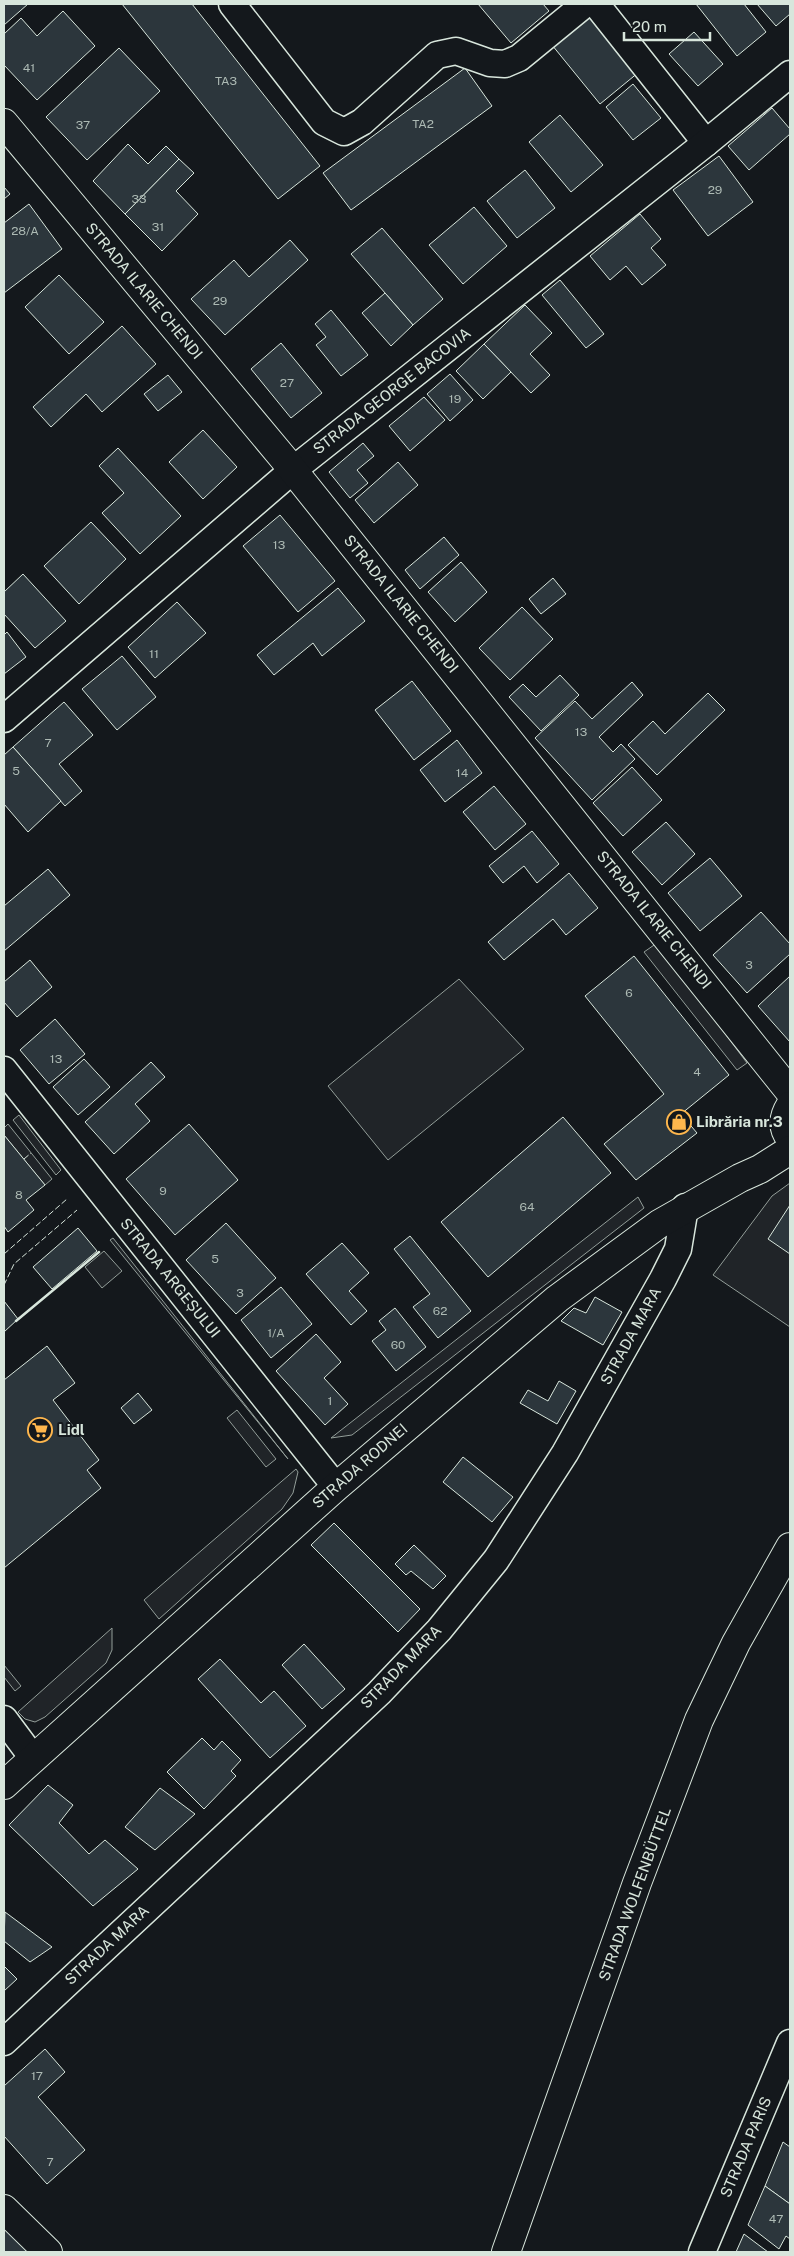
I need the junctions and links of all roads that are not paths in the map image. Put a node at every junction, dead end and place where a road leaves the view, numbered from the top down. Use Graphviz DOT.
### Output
graph roads {
  1 [pos="232,4"];
  2 [pos="585,4"];
  3 [pos="596,4"];
  4 [pos="790,74"];
  5 [pos="4,123"];
  6 [pos="706,144"];
  7 [pos="293,470"];
  8 [pos="4,719"];
  9 [pos="4,1070"];
  10 [pos="790,1092"];
  11 [pos="789,1131"];
  12 [pos="685,1208"];
  13 [pos="336,1487"];
  14 [pos="790,1547"];
  15 [pos="4,1719"];
  16 [pos="33,1758"];
  17 [pos="4,1785"];
  18 [pos="4,2042"];
  19 [pos="790,2042"];
  20 [pos="4,2209"];
  21 [pos="48,2252"];
  22 [pos="506,2252"];
  23 [pos="702,2252"];
  1 -- 2 [label="street"];
  3 -- 6 [label="street"];
  4 -- 6 [label="street, STRADA GEORGE BACOVIA"];
  5 -- 7 [label="main road, STRADA ILARIE CHENDI"];
  6 -- 7 [label="street, STRADA GEORGE BACOVIA"];
  7 -- 8 [label="street, STRADA GEORGE BACOVIA"];
  7 -- 10 [label="main road, STRADA ILARIE CHENDI"];
  9 -- 13 [label="street, STRADA ARGEȘULUI"];
  11 -- 12 [label="main road, STRADA RODNEI"];
  12 -- 13 [label="main road, STRADA RODNEI"];
  12 -- 18 [label="street, STRADA MARA"];
  13 -- 16 [label="main road, STRADA RODNEI"];
  14 -- 22 [label="main road, STRADA WOLFENBÜTTEL"];
  15 -- 16 [label="street"];
  16 -- 17 [label="main road, STRADA RODNEI"];
  19 -- 23 [label="street, STRADA PARIS"];
  20 -- 21 [label="main road"];
}
